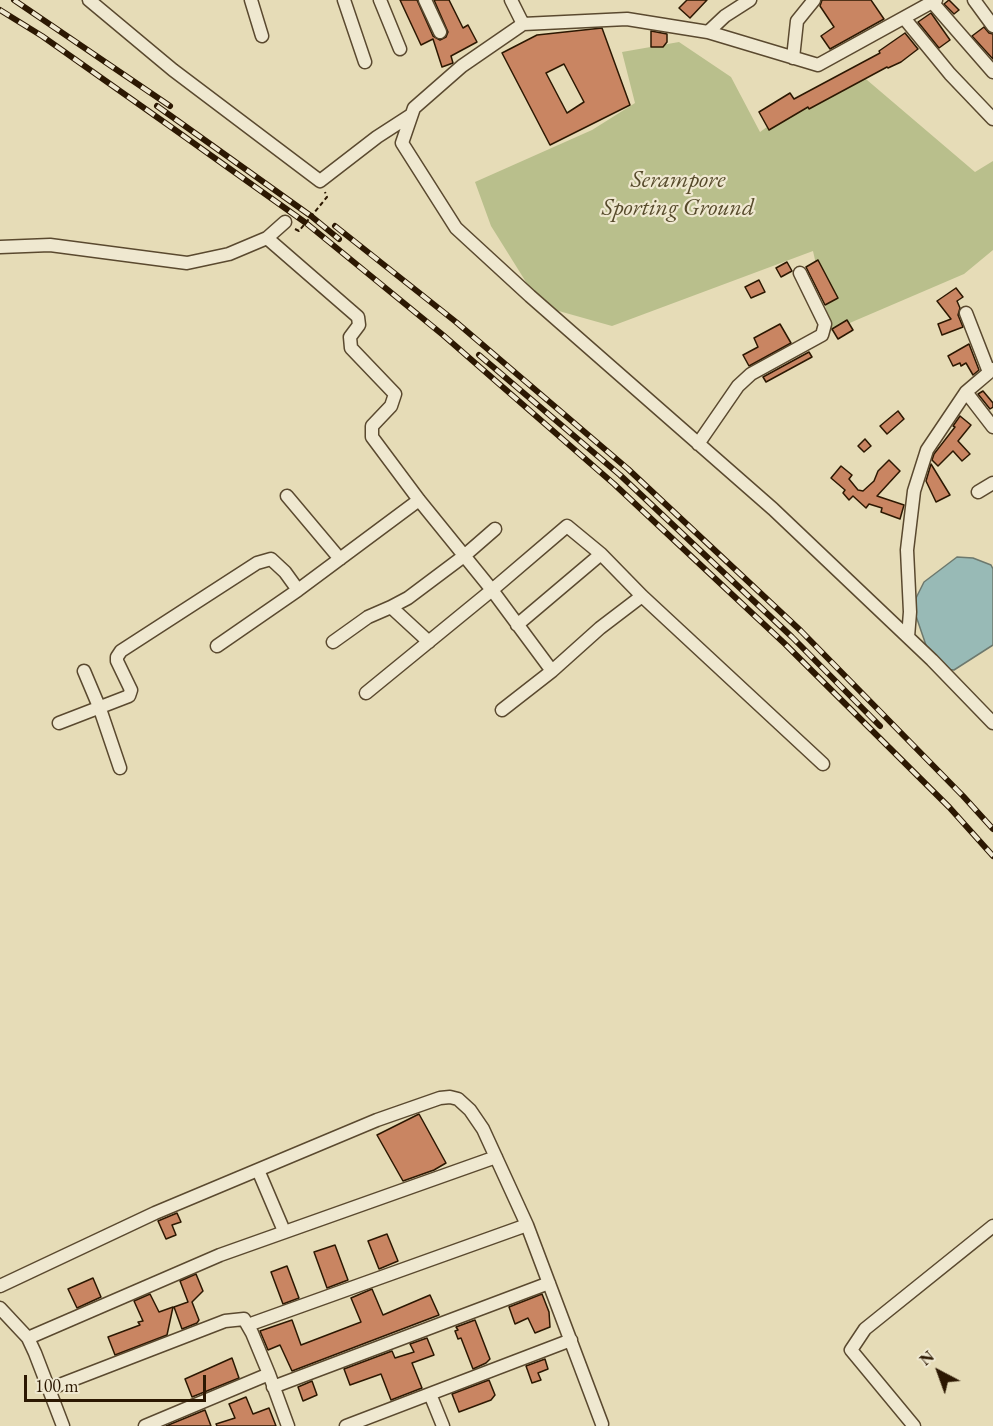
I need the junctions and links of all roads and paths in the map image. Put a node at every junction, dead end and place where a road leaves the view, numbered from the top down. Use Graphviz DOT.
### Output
graph roads {
  1 [pos="90,0"];
  2 [pos="251,0"];
  3 [pos="344,0"];
  4 [pos="380,0"];
  5 [pos="425,0"];
  6 [pos="512,0"];
  7 [pos="750,0"];
  8 [pos="814,0"];
  9 [pos="974,0"];
  10 [pos="930,2"];
  11 [pos="904,18"];
  12 [pos="523,24"];
  13 [pos="993,26"];
  14 [pos="440,32"];
  15 [pos="708,32"];
  16 [pos="262,36"];
  17 [pos="400,49"];
  18 [pos="793,58"];
  19 [pos="365,62"];
  20 [pos="993,72"];
  21 [pos="411,115"];
  22 [pos="993,118"];
  23 [pos="320,181"];
  24 [pos="285,222"];
  25 [pos="267,238"];
  26 [pos="0,248"];
  27 [pos="800,273"];
  28 [pos="966,313"];
  29 [pos="991,371"];
  30 [pos="966,392"];
  31 [pos="993,427"];
  32 [pos="698,444"];
  33 [pos="993,483"];
  34 [pos="978,492"];
  35 [pos="287,496"];
  36 [pos="419,500"];
  37 [pos="495,529"];
  38 [pos="601,554"];
  39 [pos="464,556"];
  40 [pos="340,559"];
  41 [pos="298,590"];
  42 [pos="492,590"];
  43 [pos="642,596"];
  44 [pos="391,607"];
  45 [pos="517,625"];
  46 [pos="908,637"];
  47 [pos="333,642"];
  48 [pos="429,642"];
  49 [pos="216,646"];
  50 [pos="84,671"];
  51 [pos="552,671"];
  52 [pos="366,693"];
  53 [pos="100,709"];
  54 [pos="502,710"];
  55 [pos="59,723"];
  56 [pos="993,723"];
  57 [pos="823,764"];
  58 [pos="120,768"];
  59 [pos="496,1157"];
  60 [pos="258,1170"];
  61 [pos="527,1225"];
  62 [pos="993,1226"];
  63 [pos="284,1231"];
  64 [pos="549,1283"];
  65 [pos="0,1286"];
  66 [pos="0,1308"];
  67 [pos="248,1325"];
  68 [pos="28,1338"];
  69 [pos="571,1340"];
  70 [pos="269,1374"];
  71 [pos="273,1386"];
  72 [pos="49,1389"];
  73 [pos="430,1394"];
  74 [pos="602,1424"];
  75 [pos="63,1426"];
  76 [pos="145,1426"];
  77 [pos="288,1426"];
  78 [pos="346,1426"];
  79 [pos="443,1426"];
  80 [pos="914,1426"];
  1 -- 23 [label="street"];
  2 -- 16 [label="street"];
  3 -- 19 [label="street"];
  4 -- 17 [label="street"];
  5 -- 14 [label="street"];
  6 -- 12 [label="street"];
  7 -- 15 [label="street"];
  8 -- 18 [label="street"];
  9 -- 13 [label="street"];
  10 -- 11 [label="street"];
  10 -- 20 [label="street"];
  11 -- 18 [label="street"];
  11 -- 22 [label="street"];
  12 -- 15 [label="street"];
  12 -- 21 [label="street"];
  15 -- 18 [label="street"];
  21 -- 23 [label="street"];
  21 -- 32 [label="street"];
  23 -- 24 [label="path"];
  24 -- 25 [label="street"];
  25 -- 26 [label="street"];
  25 -- 36 [label="street"];
  27 -- 32 [label="street"];
  28 -- 29 [label="street"];
  29 -- 30 [label="street"];
  30 -- 31 [label="street"];
  30 -- 46 [label="street"];
  32 -- 46 [label="street"];
  33 -- 34 [label="street"];
  35 -- 40 [label="street"];
  36 -- 39 [label="street"];
  36 -- 40 [label="street"];
  37 -- 39 [label="street"];
  38 -- 42 [label="street"];
  38 -- 43 [label="street"];
  38 -- 45 [label="street"];
  39 -- 42 [label="street"];
  39 -- 44 [label="street"];
  40 -- 41 [label="street"];
  41 -- 49 [label="street"];
  41 -- 53 [label="street"];
  42 -- 45 [label="street"];
  42 -- 48 [label="street"];
  43 -- 51 [label="street"];
  43 -- 57 [label="street"];
  44 -- 47 [label="street"];
  44 -- 48 [label="street"];
  45 -- 51 [label="street"];
  46 -- 56 [label="street"];
  48 -- 52 [label="street"];
  50 -- 53 [label="street"];
  51 -- 54 [label="street"];
  53 -- 55 [label="street"];
  53 -- 58 [label="street"];
  59 -- 60 [label="street"];
  59 -- 61 [label="street"];
  59 -- 63 [label="street"];
  60 -- 63 [label="street"];
  60 -- 65 [label="street"];
  61 -- 64 [label="street"];
  61 -- 67 [label="street"];
  62 -- 80 [label="street"];
  63 -- 68 [label="street"];
  64 -- 69 [label="street"];
  64 -- 71 [label="street"];
  66 -- 68 [label="street"];
  67 -- 70 [label="street"];
  67 -- 72 [label="street"];
  68 -- 72 [label="street"];
  69 -- 73 [label="street"];
  69 -- 74 [label="street"];
  70 -- 71 [label="street"];
  70 -- 76 [label="street"];
  71 -- 77 [label="street"];
  72 -- 75 [label="street"];
  73 -- 78 [label="street"];
  73 -- 79 [label="street"];
}
